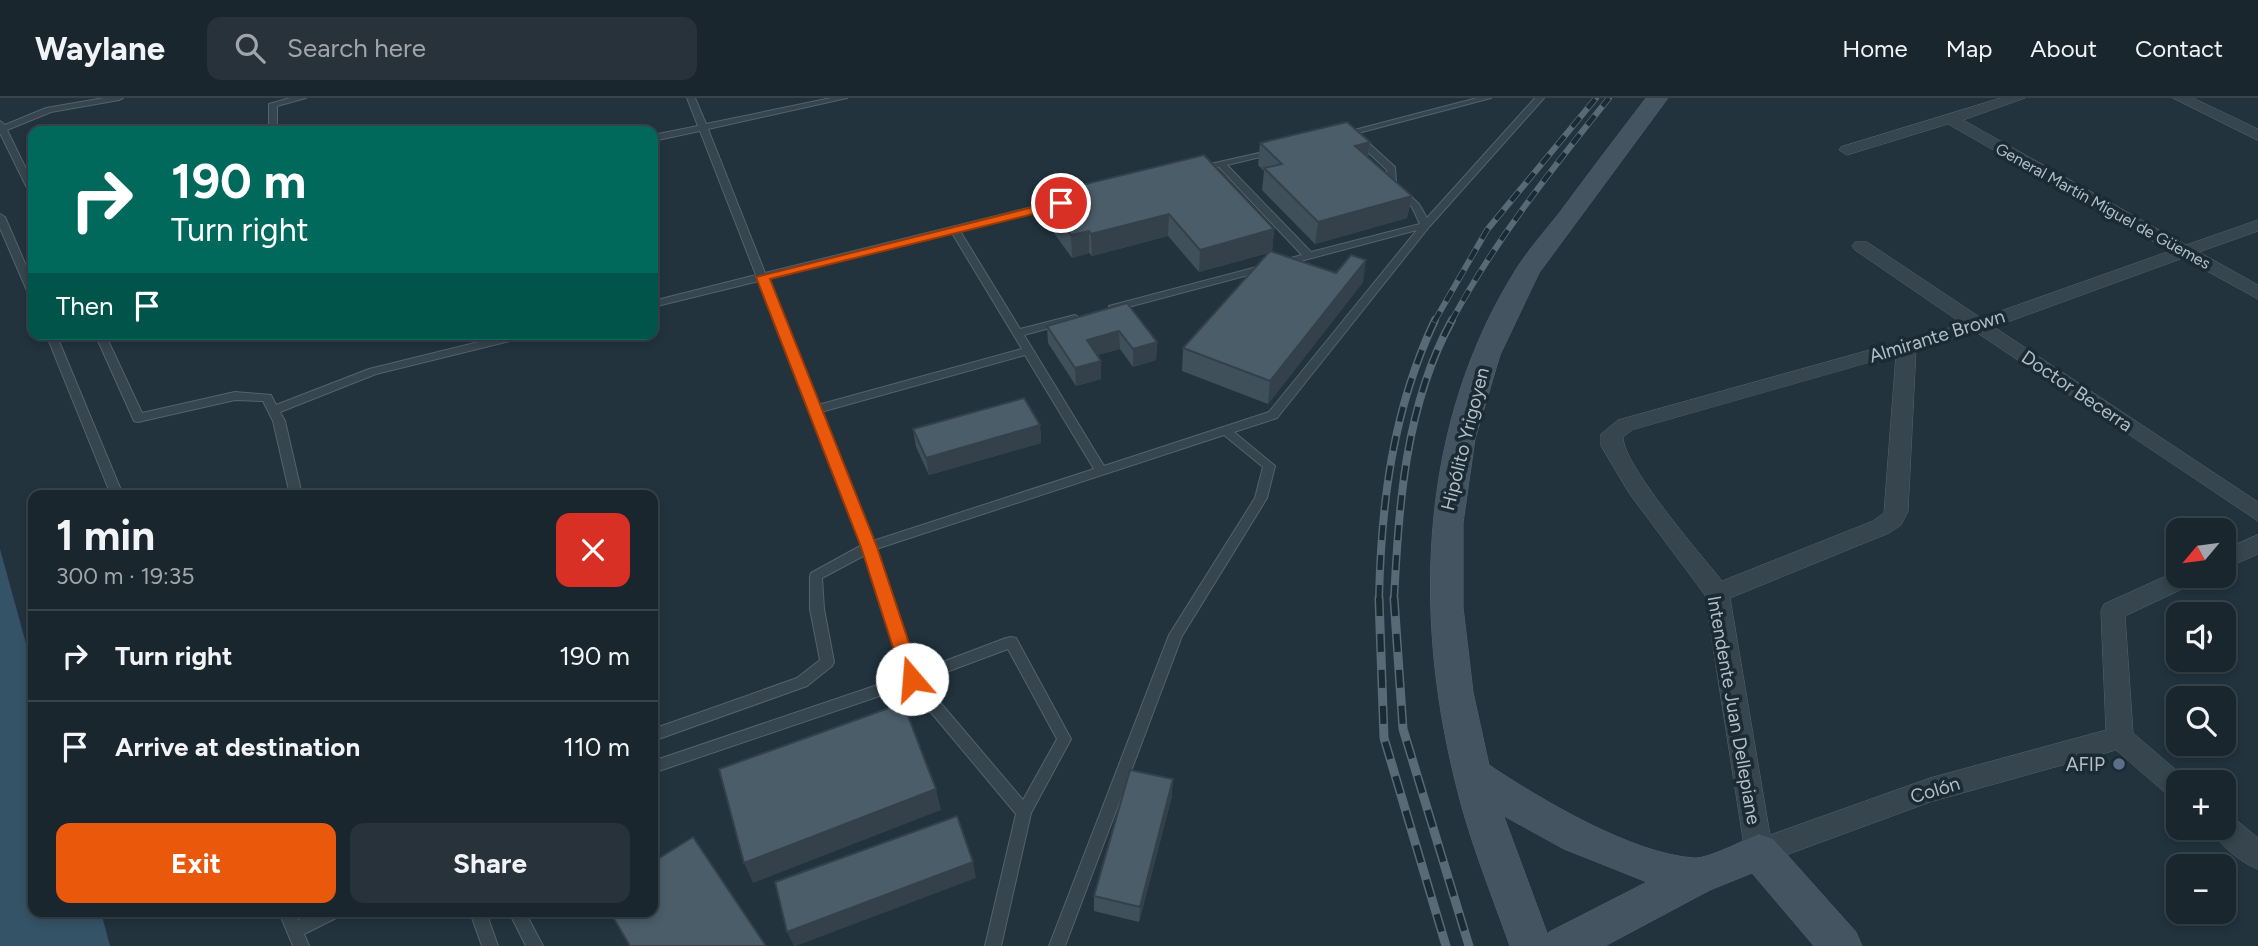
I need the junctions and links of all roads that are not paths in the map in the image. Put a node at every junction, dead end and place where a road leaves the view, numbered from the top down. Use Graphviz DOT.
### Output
graph roads {
  1 [pos="119,98"];
  2 [pos="302,98"];
  3 [pos="691,98"];
  4 [pos="843,98"];
  5 [pos="1440,98"];
  6 [pos="1487,98"];
  7 [pos="1540,98"];
  8 [pos="1657,98"];
  9 [pos="2017,98"];
  10 [pos="2182,98"];
  11 [pos="1451,107"];
  12 [pos="1948,118"];
  13 [pos="1,126"];
  14 [pos="273,126"];
  15 [pos="703,127"];
  16 [pos="1351,132"];
  17 [pos="1338,135"];
  18 [pos="2258,135"];
  19 [pos="658,137"];
  20 [pos="1286,148"];
  21 [pos="1847,150"];
  22 [pos="1221,164"];
  23 [pos="1194,170"];
  24 [pos="28,182"];
  25 [pos="1075,200"];
  26 [pos="0,217"];
  27 [pos="1426,225"];
  28 [pos="2258,225"];
  29 [pos="955,230"];
  30 [pos="1861,246"];
  31 [pos="2183,252"];
  32 [pos="1309,256"];
  33 [pos="763,277"];
  34 [pos="28,281"];
  35 [pos="2258,293"];
  36 [pos="658,303"];
  37 [pos="1097,312"];
  38 [pos="1084,316"];
  39 [pos="1980,325"];
  40 [pos="1018,333"];
  41 [pos="53,340"];
  42 [pos="103,340"];
  43 [pos="501,340"];
  44 [pos="1906,346"];
  45 [pos="1028,351"];
  46 [pos="273,410"];
  47 [pos="815,410"];
  48 [pos="1226,430"];
  49 [pos="1612,434"];
  50 [pos="1101,471"];
  51 [pos="115,490"];
  52 [pos="295,490"];
  53 [pos="2258,513"];
  54 [pos="2258,544"];
  55 [pos="869,547"];
  56 [pos="2236,554"];
  57 [pos="2166,587"];
  58 [pos="1717,593"];
  59 [pos="912,679"];
  60 [pos="658,733"];
  61 [pos="2120,738"];
  62 [pos="658,765"];
  63 [pos="1471,773"];
  64 [pos="2166,777"];
  65 [pos="1024,812"];
  66 [pos="2236,837"];
  67 [pos="1759,852"];
  68 [pos="2258,856"];
  69 [pos="1696,877"];
  70 [pos="289,917"];
  71 [pos="322,917"];
  72 [pos="480,917"];
  73 [pos="520,917"];
  74 [pos="295,930"];
  75 [pos="301,946"];
  76 [pos="490,946"];
  77 [pos="535,946"];
  78 [pos="993,946"];
  79 [pos="1057,946"];
  80 [pos="1531,946"];
  81 [pos="1564,946"];
  82 [pos="1840,946"];
  1 -- 13 [label="lane"];
  2 -- 14 [label="lane"];
  3 -- 15 [label="lane"];
  4 -- 15 [label="lane"];
  5 -- 11 [label="lane"];
  6 -- 11 [label="lane"];
  7 -- 27 [label="lane"];
  8 -- 63 [label="street, Hipólito Yrigoyen"];
  9 -- 12 [label="street"];
  10 -- 18 [label="street"];
  11 -- 16 [label="lane"];
  12 -- 21 [label="street"];
  12 -- 31 [label="street, General Martín Miguel de Güemes"];
  13 -- 24 [label="lane"];
  15 -- 19 [label="lane"];
  15 -- 33 [label="lane"];
  16 -- 17 [label="lane"];
  16 -- 27 [label="lane"];
  20 -- 22 [label="lane"];
  22 -- 23 [label="lane"];
  22 -- 32 [label="lane"];
  25 -- 29 [label="lane"];
  26 -- 34 [label="lane"];
  27 -- 32 [label="lane"];
  27 -- 48 [label="lane"];
  28 -- 31 [label="street, Almirante Brown"];
  29 -- 33 [label="lane"];
  29 -- 40 [label="lane"];
  30 -- 39 [label="street, Doctor Becerra"];
  31 -- 35 [label="street, General Martín Miguel de Güemes"];
  31 -- 39 [label="street, Almirante Brown"];
  32 -- 37 [label="lane"];
  33 -- 36 [label="lane"];
  33 -- 47 [label="lane"];
  38 -- 40 [label="lane"];
  39 -- 44 [label="street, Almirante Brown"];
  39 -- 53 [label="street, Doctor Becerra"];
  40 -- 45 [label="lane"];
  41 -- 51 [label="lane"];
  42 -- 46 [label="lane"];
  43 -- 46 [label="lane"];
  44 -- 49 [label="street, Almirante Brown"];
  44 -- 58 [label="street"];
  45 -- 47 [label="lane"];
  45 -- 50 [label="lane"];
  46 -- 52 [label="lane"];
  47 -- 55 [label="lane"];
  48 -- 50 [label="lane"];
  48 -- 79 [label="lane"];
  49 -- 58 [label="street, Intendente Juan Dellepiane"];
  50 -- 55 [label="lane"];
  54 -- 56 [label="street"];
  55 -- 59 [label="lane"];
  55 -- 60 [label="lane"];
  57 -- 61 [label="street"];
  58 -- 67 [label="street, Intendente Juan Dellepiane"];
  59 -- 62 [label="lane"];
  59 -- 65 [label="lane"];
  59 -- 65 [label="lane"];
  61 -- 64 [label="street"];
  61 -- 67 [label="street, Colón"];
  63 -- 69 [label="street"];
  63 -- 80 [label="street, Hipólito Yrigoyen"];
  65 -- 78 [label="lane"];
  66 -- 68 [label="street"];
  67 -- 69 [label="street, Colón"];
  67 -- 82 [label="street, Intendente Juan Dellepiane"];
  69 -- 81 [label="street, Colón"];
  70 -- 74 [label="lane"];
  71 -- 74 [label="lane"];
  72 -- 76 [label="lane"];
  73 -- 77 [label="lane"];
  74 -- 75 [label="lane"];
}
